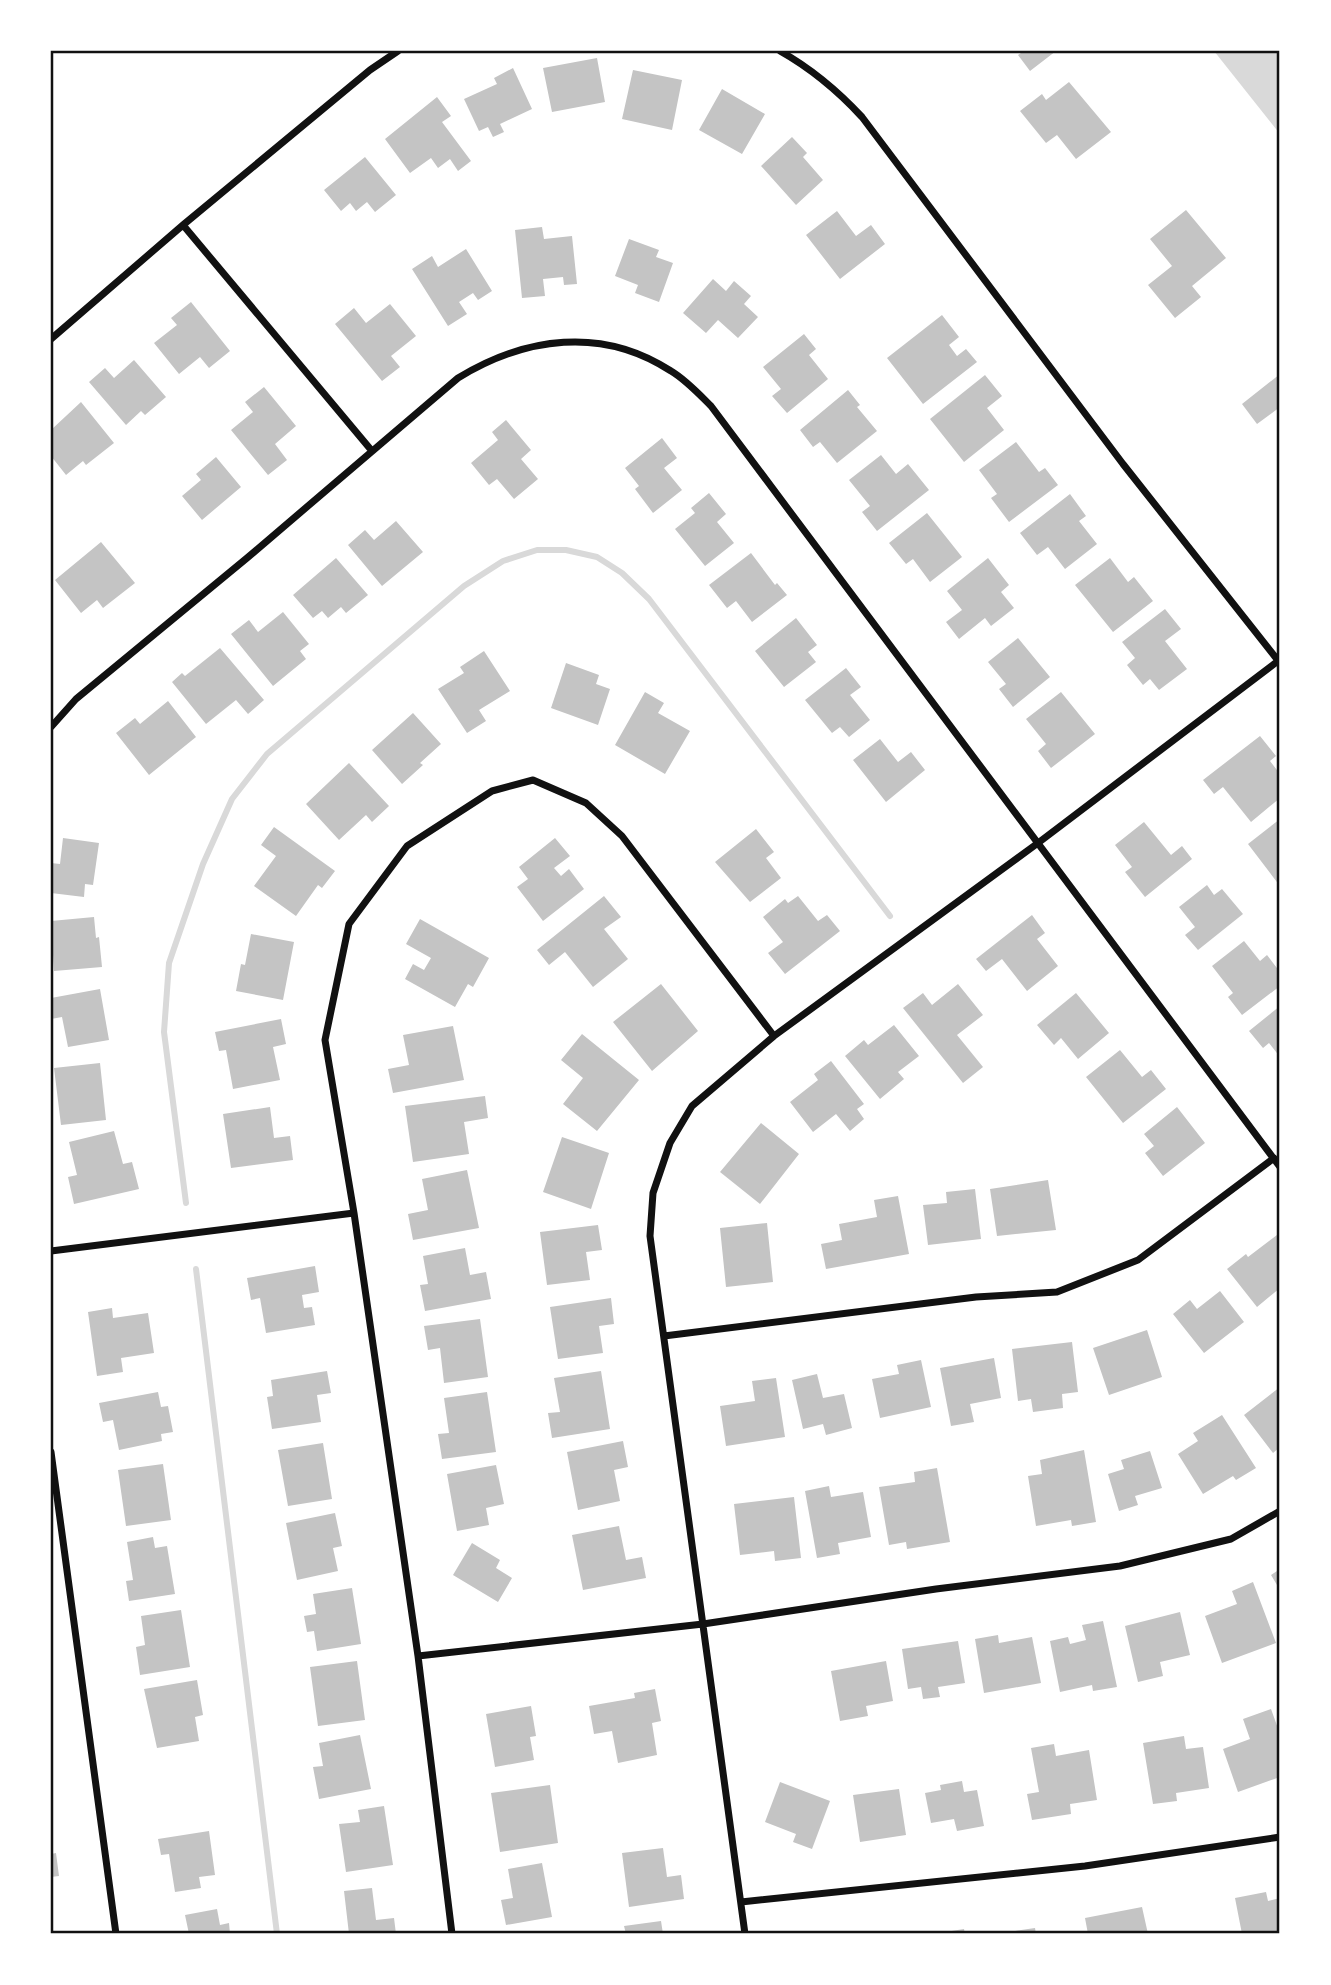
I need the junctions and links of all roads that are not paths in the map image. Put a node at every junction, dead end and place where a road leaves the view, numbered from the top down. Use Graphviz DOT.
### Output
graph roads {
  1 [pos="398,51"];
  2 [pos="780,51"];
  3 [pos="183,225"];
  4 [pos="51,339"];
  5 [pos="372,451"];
  6 [pos="1279,662"];
  7 [pos="51,727"];
  8 [pos="1038,843"];
  9 [pos="774,1037"];
  10 [pos="1274,1158"];
  11 [pos="1280,1167"];
  12 [pos="354,1213"];
  13 [pos="51,1251"];
  14 [pos="664,1336"];
  15 [pos="51,1452"];
  16 [pos="1280,1511"];
  17 [pos="703,1623"];
  18 [pos="418,1656"];
  19 [pos="1280,1837"];
  20 [pos="741,1902"];
  21 [pos="116,1934"];
  22 [pos="452,1934"];
  23 [pos="744,1934"];
  1 -- 3 [label="street"];
  2 -- 6 [label="street"];
  3 -- 4 [label="street"];
  3 -- 5 [label="street"];
  5 -- 7 [label="street"];
  5 -- 8 [label="street"];
  6 -- 8 [label="street"];
  8 -- 9 [label="street"];
  8 -- 10 [label="street"];
  9 -- 12 [label="street"];
  9 -- 14 [label="street"];
  10 -- 11 [label="street"];
  10 -- 14 [label="street"];
  12 -- 13 [label="street"];
  12 -- 18 [label="street"];
  14 -- 17 [label="street"];
  15 -- 21 [label="street"];
  16 -- 17 [label="street"];
  17 -- 18 [label="street"];
  17 -- 20 [label="street"];
  18 -- 22 [label="street"];
  19 -- 20 [label="street"];
  20 -- 23 [label="street"];
}
